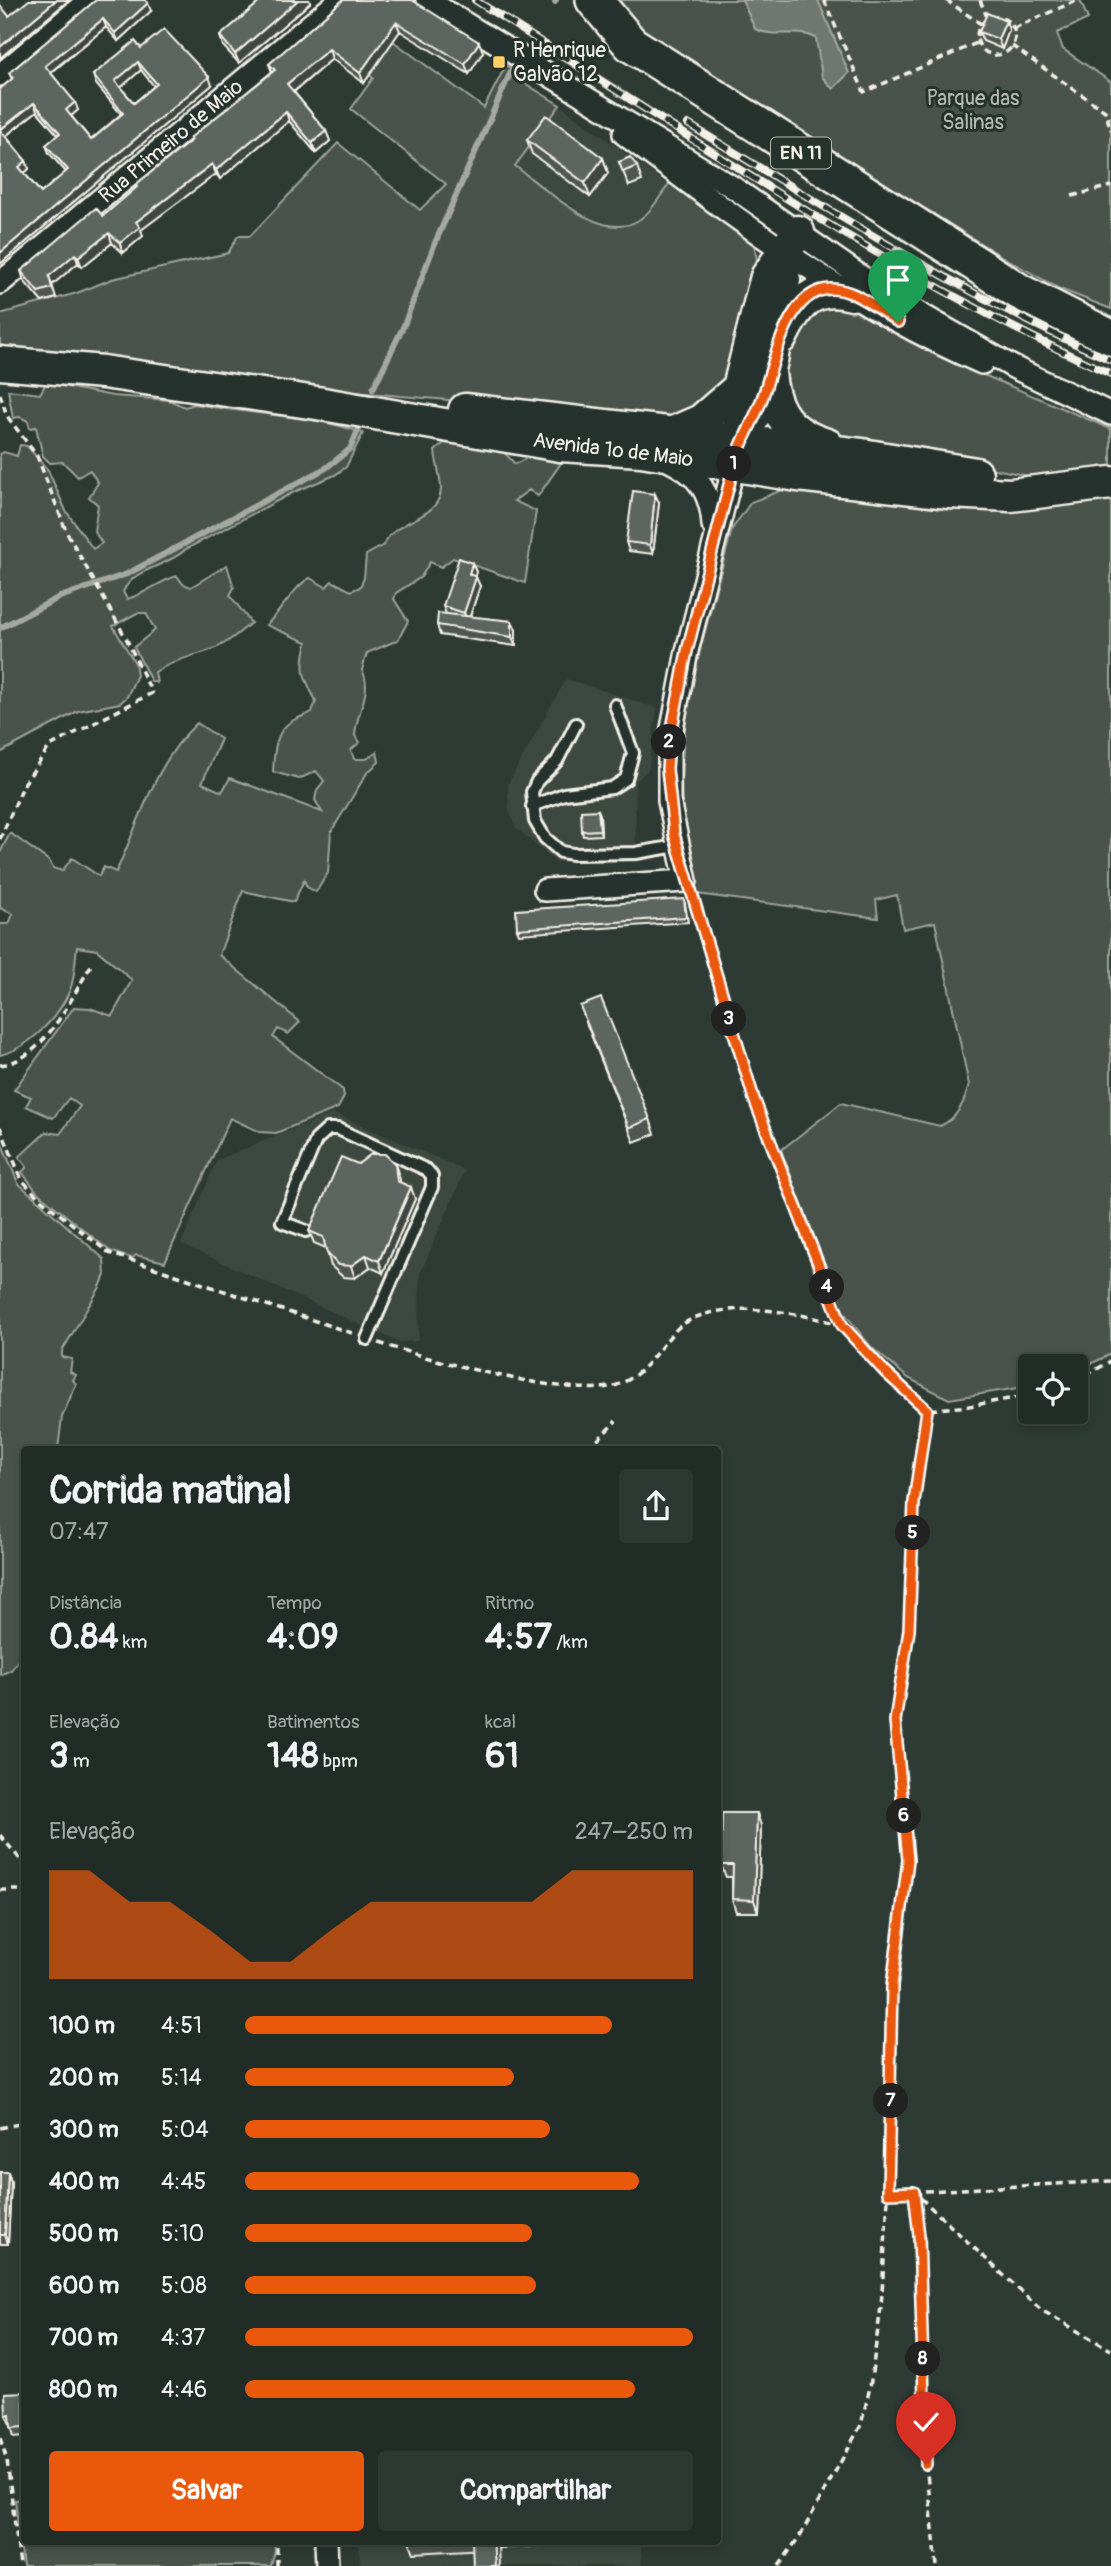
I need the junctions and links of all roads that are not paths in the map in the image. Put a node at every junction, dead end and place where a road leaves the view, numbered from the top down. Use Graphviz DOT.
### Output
graph roads {
  1 [pos="89,0"];
  2 [pos="340,0"];
  3 [pos="427,0"];
  4 [pos="594,0"];
  5 [pos="0,75"];
  6 [pos="792,242"];
  7 [pos="0,283"];
  8 [pos="1020,292"];
  9 [pos="852,294"];
  10 [pos="1111,317"];
  11 [pos="1111,338"];
  12 [pos="772,361"];
  13 [pos="0,363"];
  14 [pos="739,388"];
  15 [pos="317,402"];
  16 [pos="1103,410"];
  17 [pos="671,434"];
  18 [pos="641,450"];
  19 [pos="737,454"];
  20 [pos="862,455"];
  21 [pos="1111,483"];
  22 [pos="1077,489"];
  23 [pos="714,537"];
  24 [pos="615,705"];
  25 [pos="576,724"];
  26 [pos="532,806"];
  27 [pos="677,846"];
  28 [pos="545,890"];
  29 [pos="306,1231"];
  30 [pos="367,1339"];
  31 [pos="326,2545"];
  32 [pos="327,2566"];
  1 -- 5 [label="street"];
  2 -- 7 [label="street, Rua Primeiro de Maio"];
  3 -- 6 [label="street"];
  4 -- 8 [label="main road, EN 11"];
  6 -- 9 [label="street"];
  6 -- 12 [label="main road"];
  6 -- 14 [label="main road"];
  6 -- 16 [label="street"];
  8 -- 10 [label="main road, EN 11"];
  8 -- 11 [label="main road, EN 11"];
  9 -- 12 [label="main road"];
  9 -- 16 [label="street"];
  12 -- 19 [label="main road"];
  12 -- 20 [label="main road"];
  13 -- 15 [label="main road, Avenida 1º de Maio"];
  14 -- 17 [label="main road"];
  14 -- 19 [label="main road"];
  15 -- 17 [label="main road, Avenida 1º de Maio"];
  15 -- 18 [label="main road, Avenida 1º de Maio"];
  17 -- 19 [label="main road, Avenida 1º de Maio"];
  18 -- 19 [label="main road, Avenida 1º de Maio"];
  18 -- 23 [label="street"];
  19 -- 20 [label="main road, Avenida 1º de Maio"];
  19 -- 22 [label="main road, Avenida 1º de Maio"];
  19 -- 23 [label="street"];
  20 -- 22 [label="main road, Avenida 1º de Maio"];
  21 -- 22 [label="main road, Avenida 1º de Maio"];
  23 -- 27 [label="street"];
  24 -- 26 [label="lane"];
  25 -- 26 [label="lane"];
  26 -- 27 [label="lane"];
  27 -- 28 [label="street"];
  29 -- 30 [label="lane"];
  31 -- 32 [label="street"];
}
